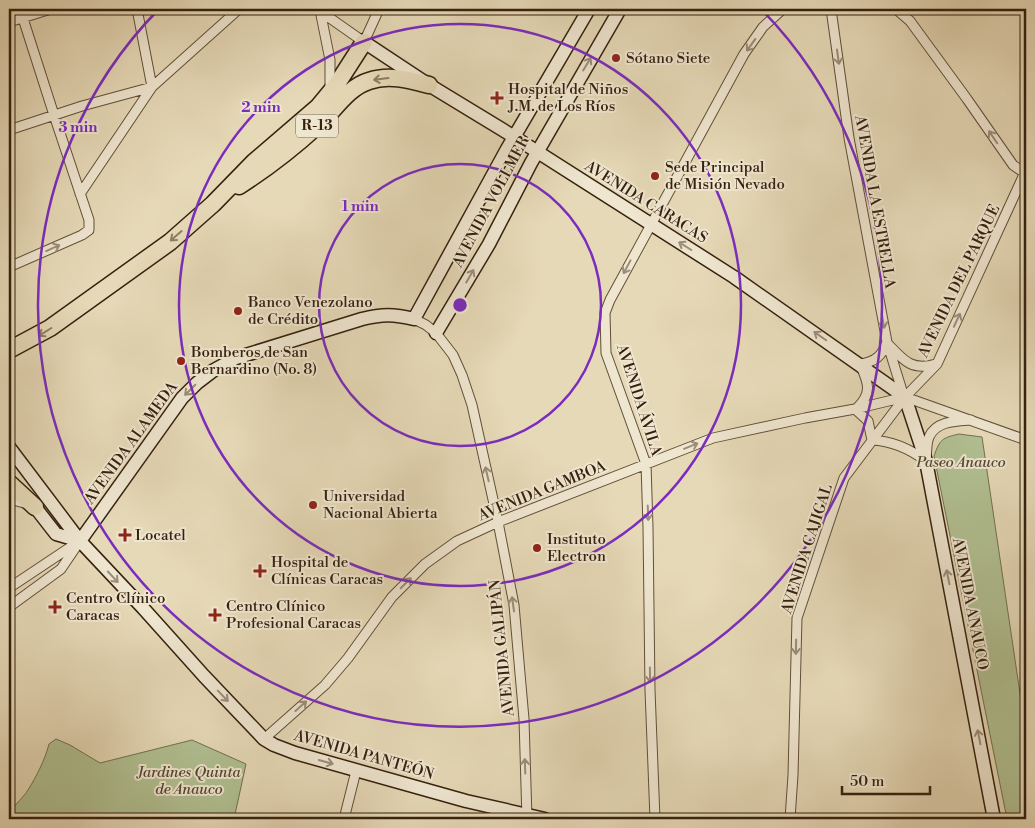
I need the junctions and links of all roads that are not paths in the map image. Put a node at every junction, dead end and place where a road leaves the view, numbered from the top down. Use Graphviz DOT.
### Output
graph roads {
  1 [pos="51,9"];
  2 [pos="137,9"];
  3 [pos="239,9"];
  4 [pos="348,9"];
  5 [pos="379,9"];
  6 [pos="589,9"];
  7 [pos="620,9"];
  8 [pos="783,9"];
  9 [pos="831,9"];
  10 [pos="896,9"];
  11 [pos="318,10"];
  12 [pos="22,13"];
  13 [pos="9,22"];
  14 [pos="364,42"];
  15 [pos="429,85"];
  16 [pos="152,87"];
  17 [pos="330,93"];
  18 [pos="54,116"];
  19 [pos="9,130"];
  20 [pos="514,137"];
  21 [pos="537,152"];
  22 [pos="1026,173"];
  23 [pos="80,194"];
  24 [pos="213,204"];
  25 [pos="651,224"];
  26 [pos="9,267"];
  27 [pos="414,319"];
  28 [pos="436,333"];
  29 [pos="886,342"];
  30 [pos="9,350"];
  31 [pos="860,364"];
  32 [pos="937,364"];
  33 [pos="904,397"];
  34 [pos="855,409"];
  35 [pos="971,420"];
  36 [pos="872,440"];
  37 [pos="1026,440"];
  38 [pos="9,447"];
  39 [pos="926,461"];
  40 [pos="646,464"];
  41 [pos="9,476"];
  42 [pos="9,483"];
  43 [pos="9,499"];
  44 [pos="35,507"];
  45 [pos="498,522"];
  46 [pos="80,541"];
  47 [pos="9,588"];
  48 [pos="9,607"];
  49 [pos="264,739"];
  50 [pos="356,771"];
  51 [pos="527,817"];
  52 [pos="344,819"];
  53 [pos="545,819"];
  54 [pos="655,819"];
  55 [pos="790,819"];
  56 [pos="994,819"];
  1 -- 12 [label="street"];
  2 -- 16 [label="street"];
  3 -- 16 [label="street"];
  4 -- 11 [label="street"];
  5 -- 14 [label="street"];
  6 -- 20 [label="main road, AVENIDA VOLLMER"];
  21 -- 7 [label="main road, AVENIDA VOLLMER, one-way"];
  8 -- 25 [label="street, AVENIDA ÁVILA, one-way"];
  9 -- 29 [label="street, AVENIDA LA ESTRELLA, one-way"];
  22 -- 10 [label="street, one-way"];
  11 -- 14 [label="street"];
  11 -- 17 [label="street"];
  12 -- 13 [label="street"];
  12 -- 18 [label="street"];
  14 -- 15 [label="main road, AVENIDA CARACAS / R-13"];
  14 -- 17 [label="highway, R-13"];
  15 -- 20 [label="main road, AVENIDA CARACAS / R-13"];
  15 -- 24 [label="highway, R-13, one-way"];
  16 -- 18 [label="street"];
  16 -- 23 [label="street"];
  17 -- 24 [label="highway, R-13"];
  18 -- 19 [label="street"];
  18 -- 23 [label="street"];
  20 -- 21 [label="main road, AVENIDA CARACAS / R-13"];
  20 -- 27 [label="main road, AVENIDA VOLLMER"];
  21 -- 25 [label="main road, AVENIDA CARACAS / R-13"];
  28 -- 21 [label="main road, AVENIDA VOLLMER, one-way"];
  32 -- 22 [label="street, AVENIDA DEL PARQUE, one-way"];
  26 -- 23 [label="street, one-way"];
  24 -- 30 [label="highway, R-13, one-way"];
  31 -- 25 [label="main road, AVENIDA CARACAS / R-13, one-way"];
  25 -- 40 [label="street, AVENIDA ÁVILA, one-way"];
  27 -- 28 [label="street, AVENIDA GALIPÁN"];
  27 -- 46 [label="main road, AVENIDA ALAMEDA, one-way"];
  45 -- 28 [label="street, AVENIDA GALIPÁN, one-way"];
  29 -- 31 [label="street"];
  29 -- 32 [label="street"];
  29 -- 33 [label="street, AVENIDA LA ESTRELLA"];
  31 -- 33 [label="main road, AVENIDA CARACAS / R-13"];
  31 -- 34 [label="street"];
  32 -- 33 [label="street, AVENIDA DEL PARQUE"];
  33 -- 34 [label="street, AVENIDA GAMBOA"];
  33 -- 35 [label="street"];
  33 -- 36 [label="street, AVENIDA CAJIGAL"];
  33 -- 39 [label="main road, AVENIDA ANAUCO"];
  34 -- 36 [label="street"];
  40 -- 34 [label="street, AVENIDA GAMBOA, one-way"];
  35 -- 37 [label="street"];
  35 -- 39 [label="street"];
  36 -- 39 [label="street"];
  36 -- 55 [label="street, AVENIDA CAJIGAL, one-way"];
  38 -- 46 [label="main road, AVENIDA PANTEÓN"];
  56 -- 39 [label="main road, AVENIDA ANAUCO, one-way"];
  40 -- 45 [label="street, AVENIDA GAMBOA"];
  40 -- 54 [label="street, AVENIDA ÁVILA, one-way"];
  41 -- 44 [label="street"];
  42 -- 44 [label="highway"];
  43 -- 44 [label="street"];
  44 -- 46 [label="main road"];
  49 -- 45 [label="street, AVENIDA GAMBOA, one-way"];
  51 -- 45 [label="street, AVENIDA GALIPÁN, one-way"];
  46 -- 47 [label="street"];
  46 -- 48 [label="street"];
  46 -- 49 [label="main road, AVENIDA PANTEÓN, one-way"];
  49 -- 50 [label="main road, AVENIDA PANTEÓN, one-way"];
  50 -- 51 [label="main road, AVENIDA PANTEÓN"];
  50 -- 52 [label="street"];
  51 -- 53 [label="main road, AVENIDA PANTEÓN"];
}
